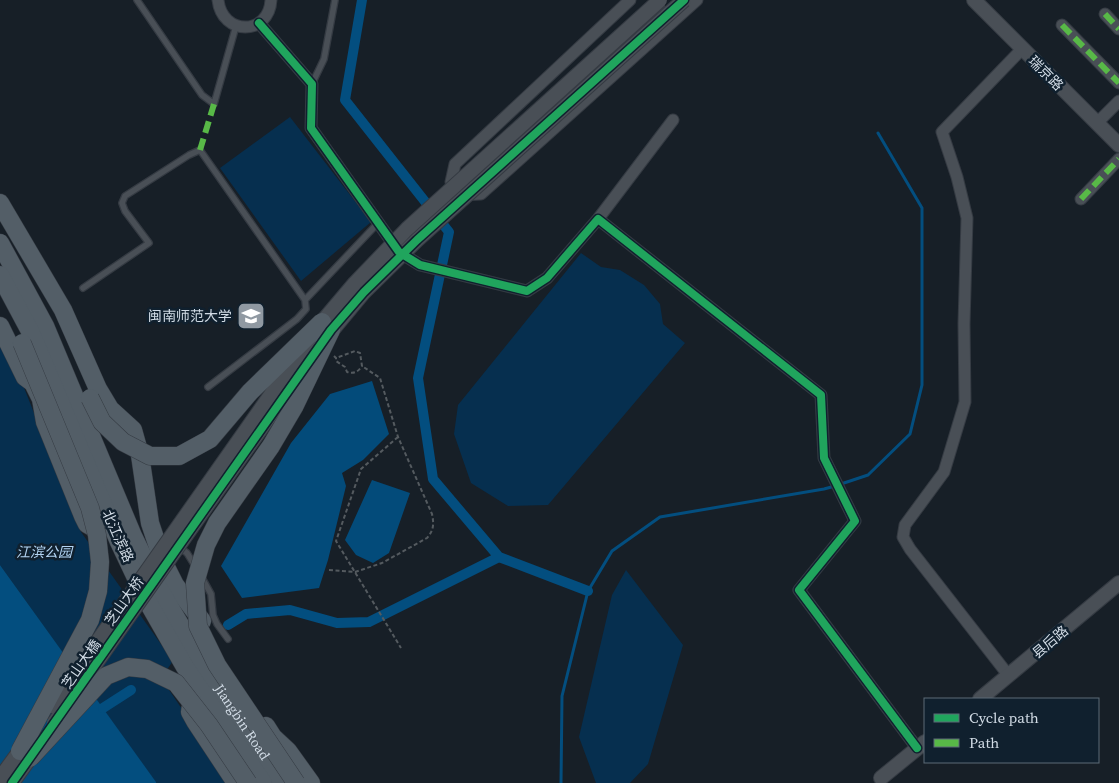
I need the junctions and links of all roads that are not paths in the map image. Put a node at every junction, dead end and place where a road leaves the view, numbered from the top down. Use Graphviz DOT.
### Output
graph roads {
  1 [pos="137,0"];
  2 [pos="218,0"];
  3 [pos="271,0"];
  4 [pos="335,0"];
  5 [pos="630,0"];
  6 [pos="660,0"];
  7 [pos="684,0"];
  8 [pos="696,0"];
  9 [pos="974,0"];
  10 [pos="1105,14"];
  11 [pos="259,23"];
  12 [pos="1062,25"];
  13 [pos="236,26"];
  14 [pos="1119,29"];
  15 [pos="1022,49"];
  16 [pos="1119,83"];
  17 [pos="312,84"];
  18 [pos="1119,101"];
  19 [pos="673,120"];
  20 [pos="1097,123"];
  21 [pos="1119,145"];
  22 [pos="1119,160"];
  23 [pos="1081,199"];
  24 [pos="0,203"];
  25 [pos="598,219"];
  26 [pos="0,223"];
  27 [pos="378,223"];
  28 [pos="0,243"];
  29 [pos="0,275"];
  30 [pos="83,288"];
  31 [pos="0,298"];
  32 [pos="306,300"];
  33 [pos="0,326"];
  34 [pos="327,326"];
  35 [pos="208,387"];
  36 [pos="160,534"];
  37 [pos="1119,584"];
  38 [pos="228,639"];
  39 [pos="1009,676"];
  40 [pos="981,698"];
  41 [pos="921,745"];
  42 [pos="25,754"];
  43 [pos="0,778"];
  44 [pos="880,781"];
  45 [pos="12,783"];
  46 [pos="236,783"];
  47 [pos="248,783"];
  48 [pos="263,783"];
  49 [pos="283,783"];
  50 [pos="296,783"];
  51 [pos="311,783"];
  1 -- 13 [label="lane"];
  2 -- 13 [label="street"];
  3 -- 11 [label="street"];
  4 -- 17 [label="lane"];
  5 -- 8 [label="street"];
  6 -- 34 [label="street, bridge"];
  7 -- 34 [label="street, bridge"];
  9 -- 15 [label="street, 瑞京路"];
  10 -- 14 [label="street"];
  11 -- 13 [label="street"];
  11 -- 17 [label="street"];
  12 -- 16 [label="street"];
  15 -- 20 [label="street, 瑞京路"];
  15 -- 39 [label="street"];
  17 -- 27 [label="street"];
  18 -- 20 [label="street"];
  19 -- 25 [label="street"];
  20 -- 21 [label="street, 瑞京路"];
  22 -- 23 [label="street"];
  24 -- 36 [label="main road"];
  25 -- 27 [label="street"];
  25 -- 41 [label="street"];
  26 -- 34 [label="main road, bridge"];
  27 -- 32 [label="lane"];
  28 -- 49 [label="main road, Jiangbin Road"];
  29 -- 48 [label="main road, 北江滨路"];
  30 -- 32 [label="lane"];
  31 -- 42 [label="main road, bridge"];
  32 -- 35 [label="lane"];
  33 -- 46 [label="main road"];
  34 -- 42 [label="street, 芝山大橋, bridge"];
  34 -- 50 [label="main road, bridge"];
  36 -- 38 [label="lane"];
  36 -- 51 [label="main road"];
  37 -- 39 [label="street, 县后路"];
  39 -- 40 [label="street, 县后路"];
  41 -- 44 [label="street"];
  42 -- 43 [label="street, 芝山大橋, bridge"];
  42 -- 45 [label="street, bridge"];
  42 -- 47 [label="main road, bridge"];
}
